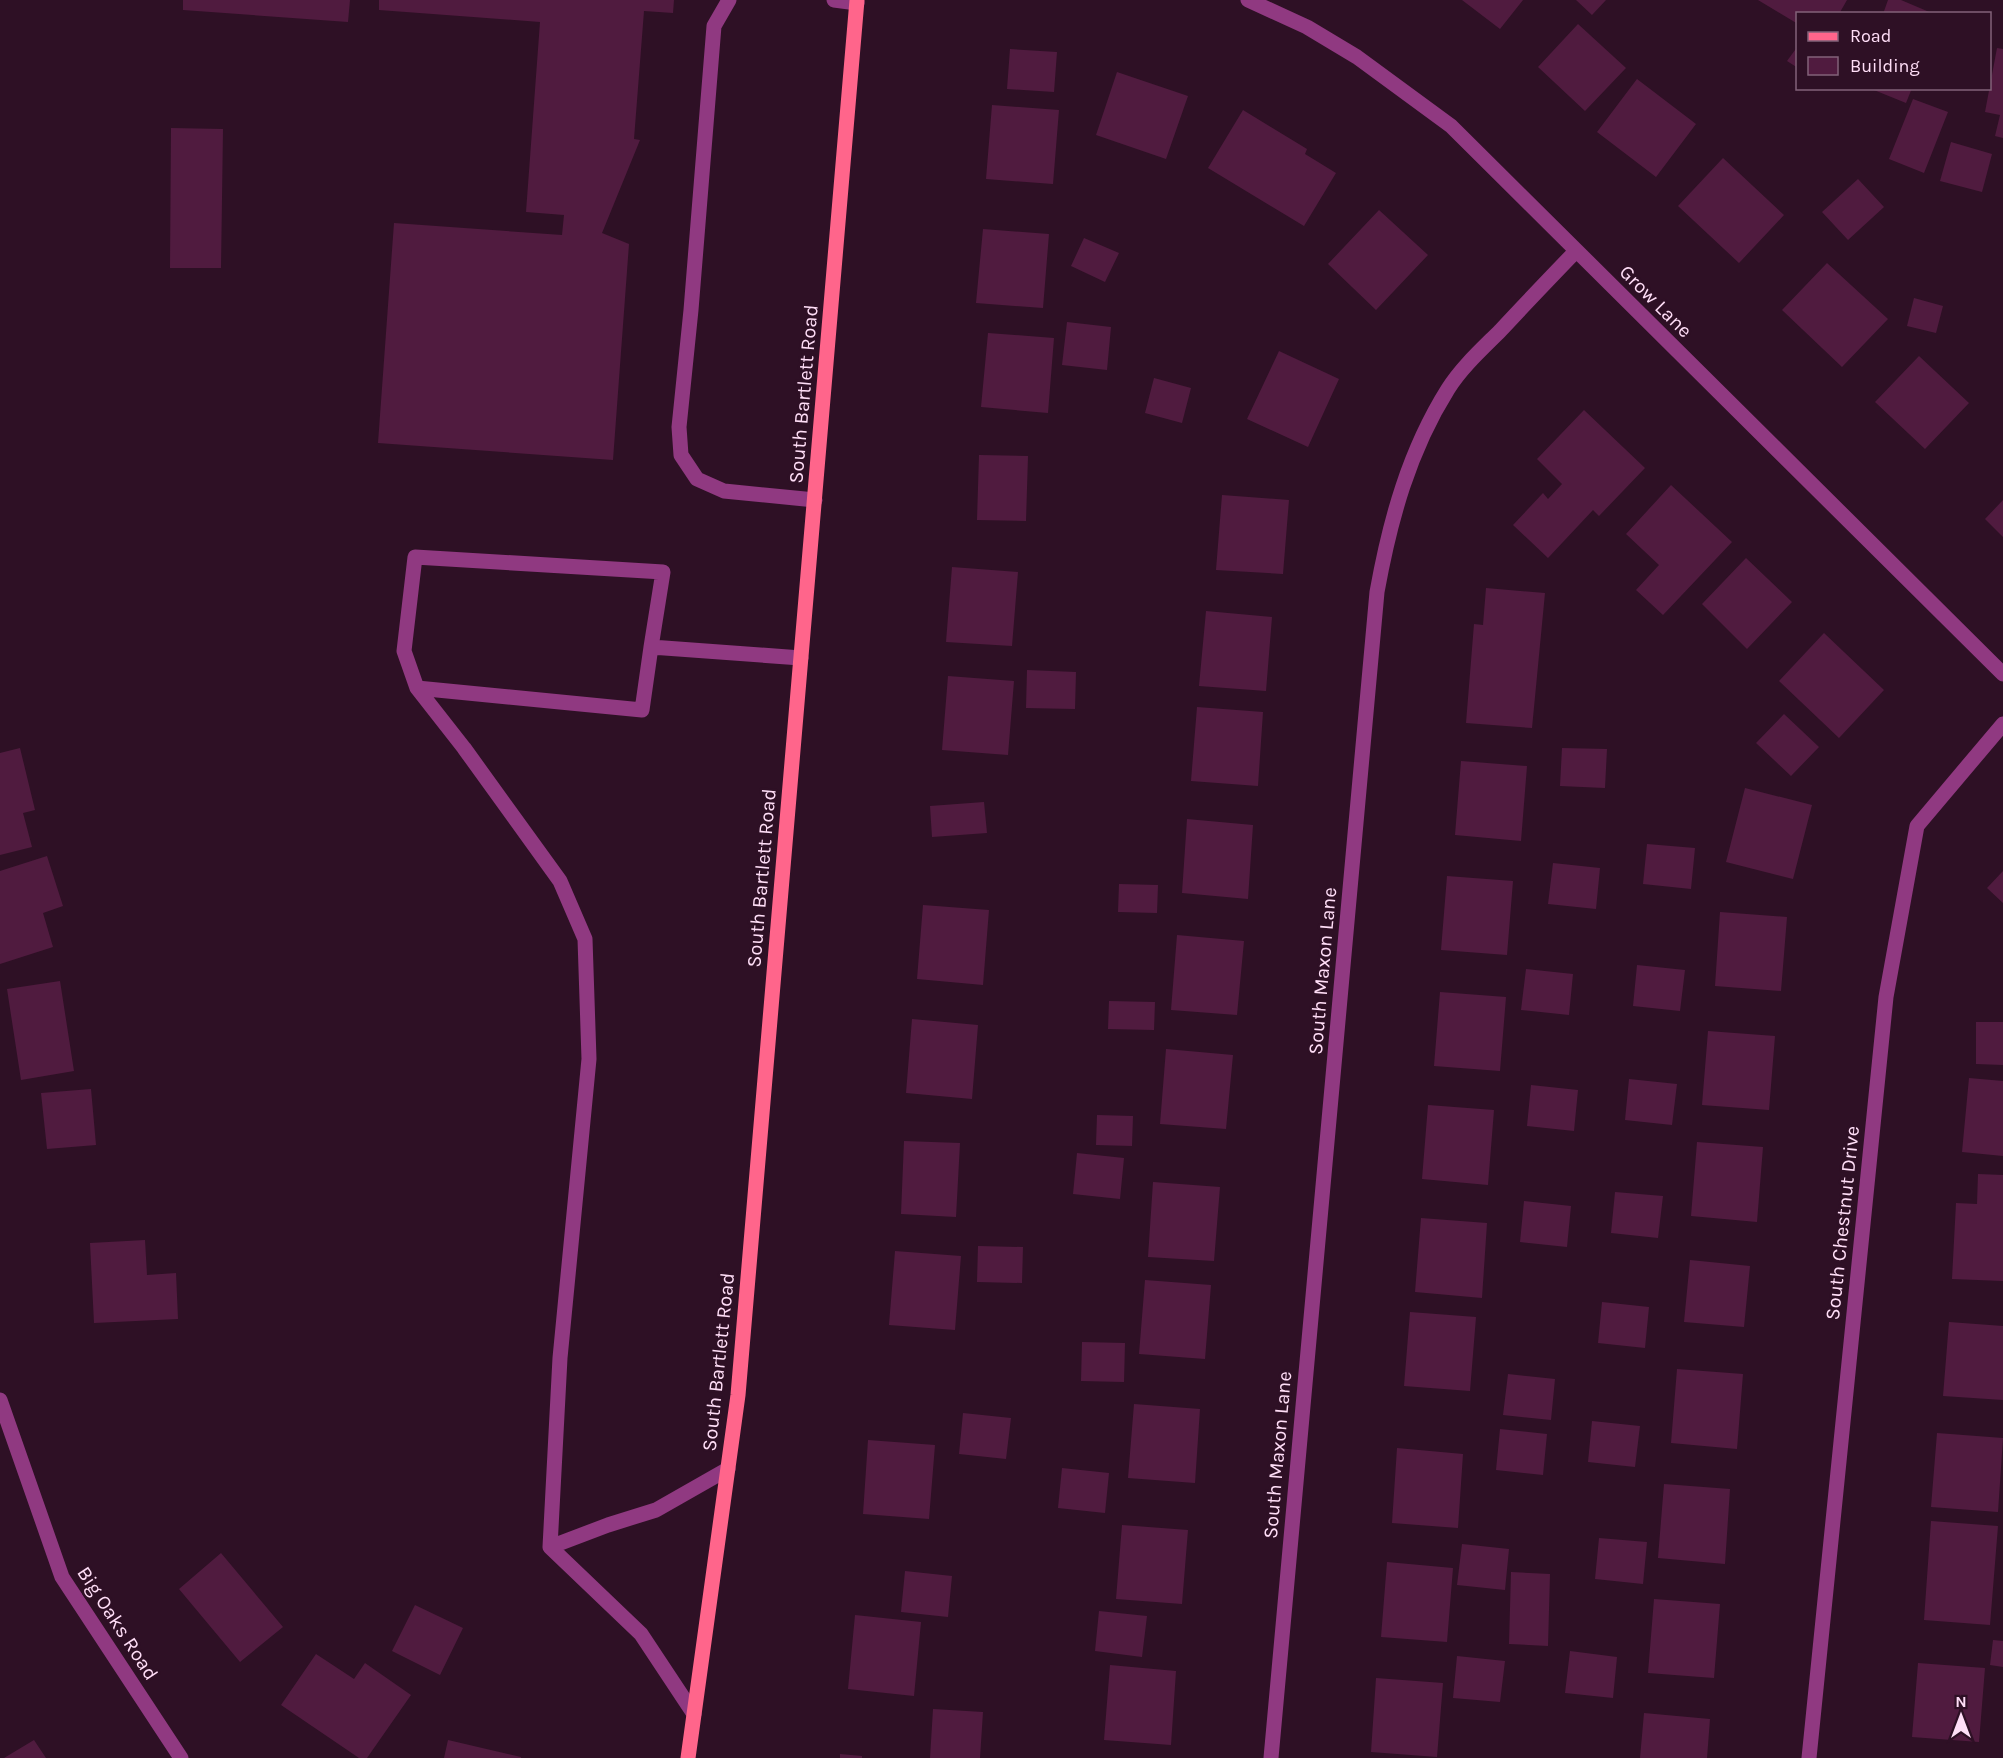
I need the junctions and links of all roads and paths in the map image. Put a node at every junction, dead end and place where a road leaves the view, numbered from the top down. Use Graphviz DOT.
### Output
graph roads {
  1 [pos="729,0"];
  2 [pos="834,0"];
  3 [pos="1248,0"];
  4 [pos="857,1"];
  5 [pos="1576,251"];
  6 [pos="815,500"];
  7 [pos="651,647"];
  8 [pos="801,658"];
  9 [pos="2003,674"];
  10 [pos="417,688"];
  11 [pos="2003,724"];
  12 [pos="0,1400"];
  13 [pos="728,1469"];
  14 [pos="550,1547"];
  15 [pos="694,1714"];
  16 [pos="181,1758"];
  17 [pos="688,1758"];
  18 [pos="1271,1758"];
  19 [pos="1809,1758"];
  1 -- 6 [label="street"];
  2 -- 4 [label="street"];
  3 -- 5 [label="street, Grow Lane"];
  4 -- 6 [label="main road, South Bartlett Road"];
  5 -- 9 [label="street, Grow Lane"];
  5 -- 18 [label="street, South Maxon Lane"];
  6 -- 8 [label="main road, South Bartlett Road"];
  7 -- 8 [label="street"];
  7 -- 10 [label="street"];
  7 -- 10 [label="street"];
  8 -- 13 [label="main road, South Bartlett Road"];
  10 -- 14 [label="street"];
  11 -- 19 [label="street, South Chestnut Drive"];
  12 -- 16 [label="street, Big Oaks Road"];
  13 -- 14 [label="street"];
  13 -- 15 [label="main road, South Bartlett Road"];
  14 -- 15 [label="street"];
  15 -- 17 [label="main road, South Bartlett Road"];
}
